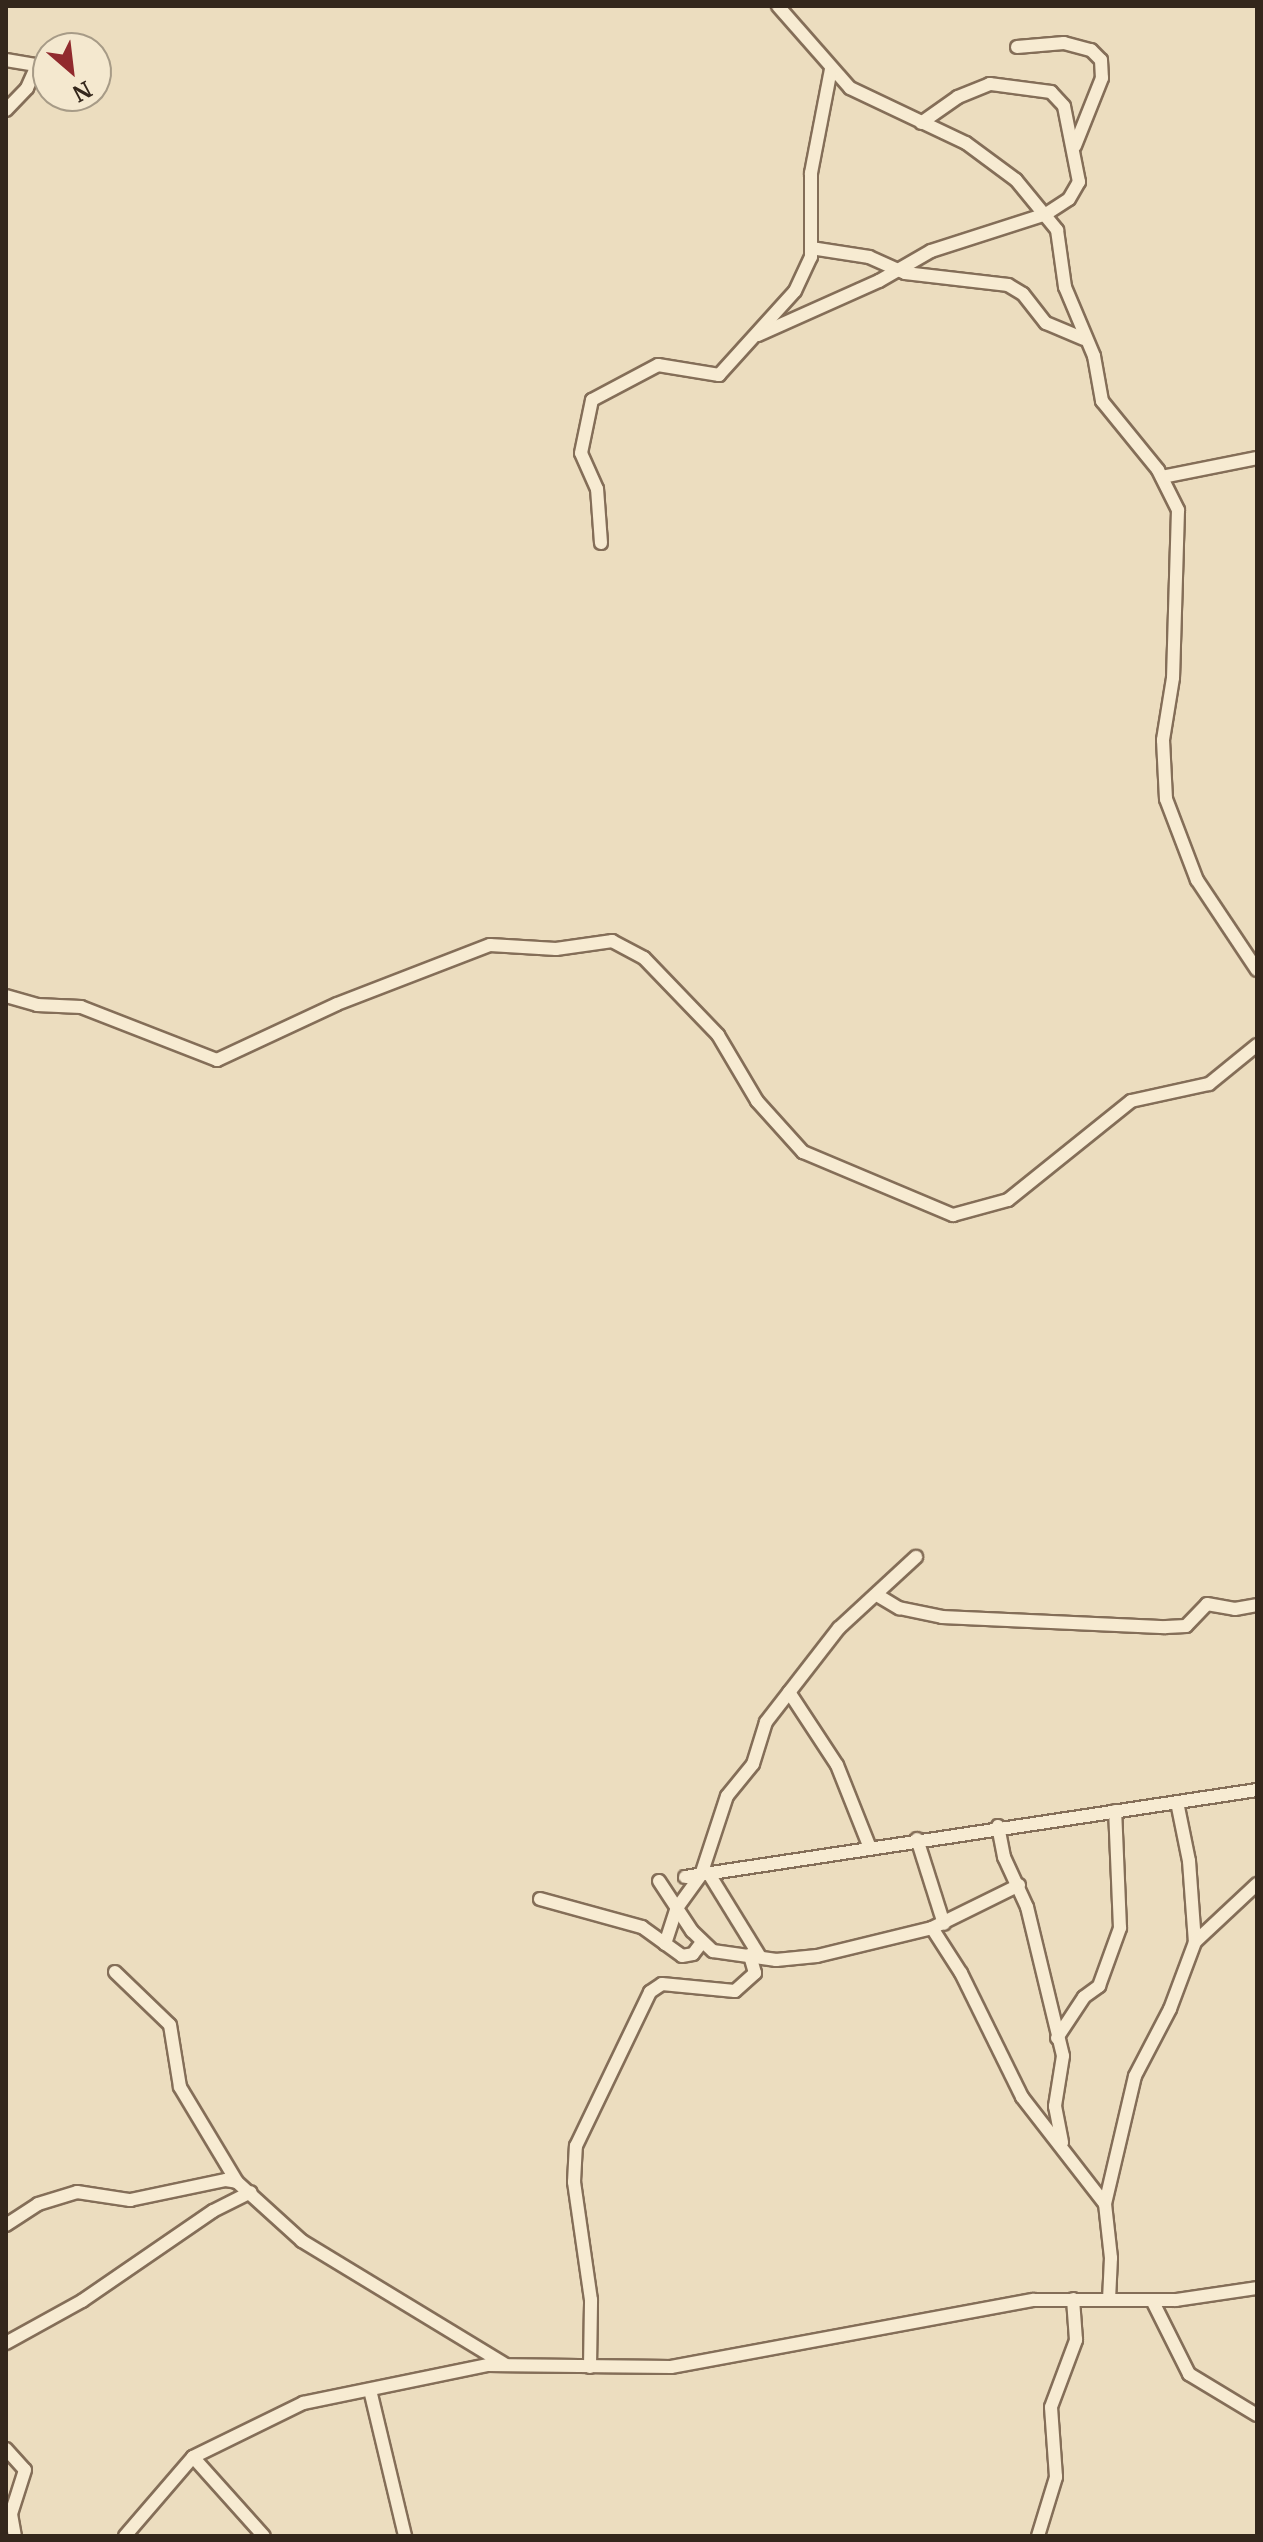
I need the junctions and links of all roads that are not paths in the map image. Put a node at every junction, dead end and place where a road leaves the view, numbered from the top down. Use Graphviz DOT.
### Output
graph roads {
  1 [pos="778,6"];
  2 [pos="1017,47"];
  3 [pos="6,60"];
  4 [pos="32,64"];
  5 [pos="831,69"];
  6 [pos="32,81"];
  7 [pos="6,110"];
  8 [pos="921,123"];
  9 [pos="1075,146"];
  10 [pos="1046,214"];
  11 [pos="811,248"];
  12 [pos="897,271"];
  13 [pos="755,336"];
  14 [pos="1084,339"];
  15 [pos="1257,458"];
  16 [pos="1162,477"];
  17 [pos="601,543"];
  18 [pos="1243,952"];
  19 [pos="1257,954"];
  20 [pos="1257,970"];
  21 [pos="6,996"];
  22 [pos="1257,1045"];
  23 [pos="916,1557"];
  24 [pos="877,1595"];
  25 [pos="1257,1605"];
  26 [pos="789,1692"];
  27 [pos="1257,1790"];
  28 [pos="1177,1802"];
  29 [pos="1115,1811"];
  30 [pos="998,1826"];
  31 [pos="917,1839"];
  32 [pos="870,1848"];
  33 [pos="705,1874"];
  34 [pos="685,1877"];
  35 [pos="659,1881"];
  36 [pos="1257,1884"];
  37 [pos="1019,1885"];
  38 [pos="540,1899"];
  39 [pos="677,1908"];
  40 [pos="938,1926"];
  41 [pos="702,1942"];
  42 [pos="1195,1942"];
  43 [pos="665,1944"];
  44 [pos="755,1956"];
  45 [pos="115,1972"];
  46 [pos="1057,2038"];
  47 [pos="1062,2142"];
  48 [pos="237,2182"];
  49 [pos="251,2192"];
  50 [pos="1105,2204"];
  51 [pos="6,2225"];
  52 [pos="1257,2288"];
  53 [pos="1073,2299"];
  54 [pos="1109,2300"];
  55 [pos="1152,2300"];
  56 [pos="6,2343"];
  57 [pos="504,2364"];
  58 [pos="590,2367"];
  59 [pos="370,2390"];
  60 [pos="1257,2415"];
  61 [pos="6,2449"];
  62 [pos="193,2457"];
  63 [pos="15,2536"];
  64 [pos="125,2536"];
  65 [pos="264,2536"];
  66 [pos="405,2536"];
  67 [pos="1038,2536"];
  1 -- 5 [label="street"];
  2 -- 9 [label="street"];
  3 -- 4 [label="street"];
  5 -- 8 [label="street"];
  5 -- 11 [label="street"];
  6 -- 7 [label="street"];
  8 -- 9 [label="street"];
  8 -- 10 [label="street"];
  9 -- 10 [label="street"];
  10 -- 12 [label="street"];
  10 -- 14 [label="street"];
  11 -- 12 [label="street"];
  11 -- 13 [label="street"];
  12 -- 13 [label="street"];
  12 -- 14 [label="street"];
  13 -- 17 [label="street"];
  14 -- 16 [label="street"];
  15 -- 16 [label="street"];
  16 -- 18 [label="street"];
  18 -- 19 [label="street"];
  18 -- 20 [label="street"];
  21 -- 22 [label="street"];
  23 -- 24 [label="street"];
  24 -- 25 [label="street"];
  24 -- 26 [label="street"];
  26 -- 32 [label="street"];
  26 -- 33 [label="street"];
  27 -- 28 [label="street"];
  28 -- 29 [label="street"];
  28 -- 42 [label="street"];
  29 -- 30 [label="street"];
  29 -- 46 [label="street"];
  30 -- 31 [label="street"];
  30 -- 37 [label="street"];
  31 -- 32 [label="street"];
  31 -- 40 [label="street"];
  32 -- 33 [label="street"];
  33 -- 34 [label="street"];
  33 -- 39 [label="street"];
  33 -- 44 [label="street"];
  35 -- 39 [label="street"];
  36 -- 42 [label="street"];
  37 -- 40 [label="street"];
  37 -- 46 [label="street"];
  38 -- 43 [label="street"];
  39 -- 41 [label="street"];
  39 -- 43 [label="street"];
  40 -- 44 [label="street"];
  40 -- 47 [label="street"];
  41 -- 43 [label="street"];
  41 -- 44 [label="street"];
  42 -- 50 [label="street"];
  44 -- 58 [label="street"];
  45 -- 48 [label="street"];
  46 -- 47 [label="street"];
  47 -- 50 [label="street"];
  48 -- 49 [label="street"];
  48 -- 51 [label="street"];
  49 -- 56 [label="street"];
  49 -- 57 [label="street"];
  50 -- 54 [label="street"];
  52 -- 55 [label="street"];
  53 -- 54 [label="street"];
  53 -- 58 [label="street"];
  53 -- 67 [label="street"];
  54 -- 55 [label="street"];
  55 -- 60 [label="street"];
  57 -- 58 [label="street"];
  57 -- 59 [label="street"];
  59 -- 62 [label="street"];
  59 -- 66 [label="street"];
  61 -- 63 [label="street"];
  62 -- 64 [label="street"];
  62 -- 65 [label="street"];
}
